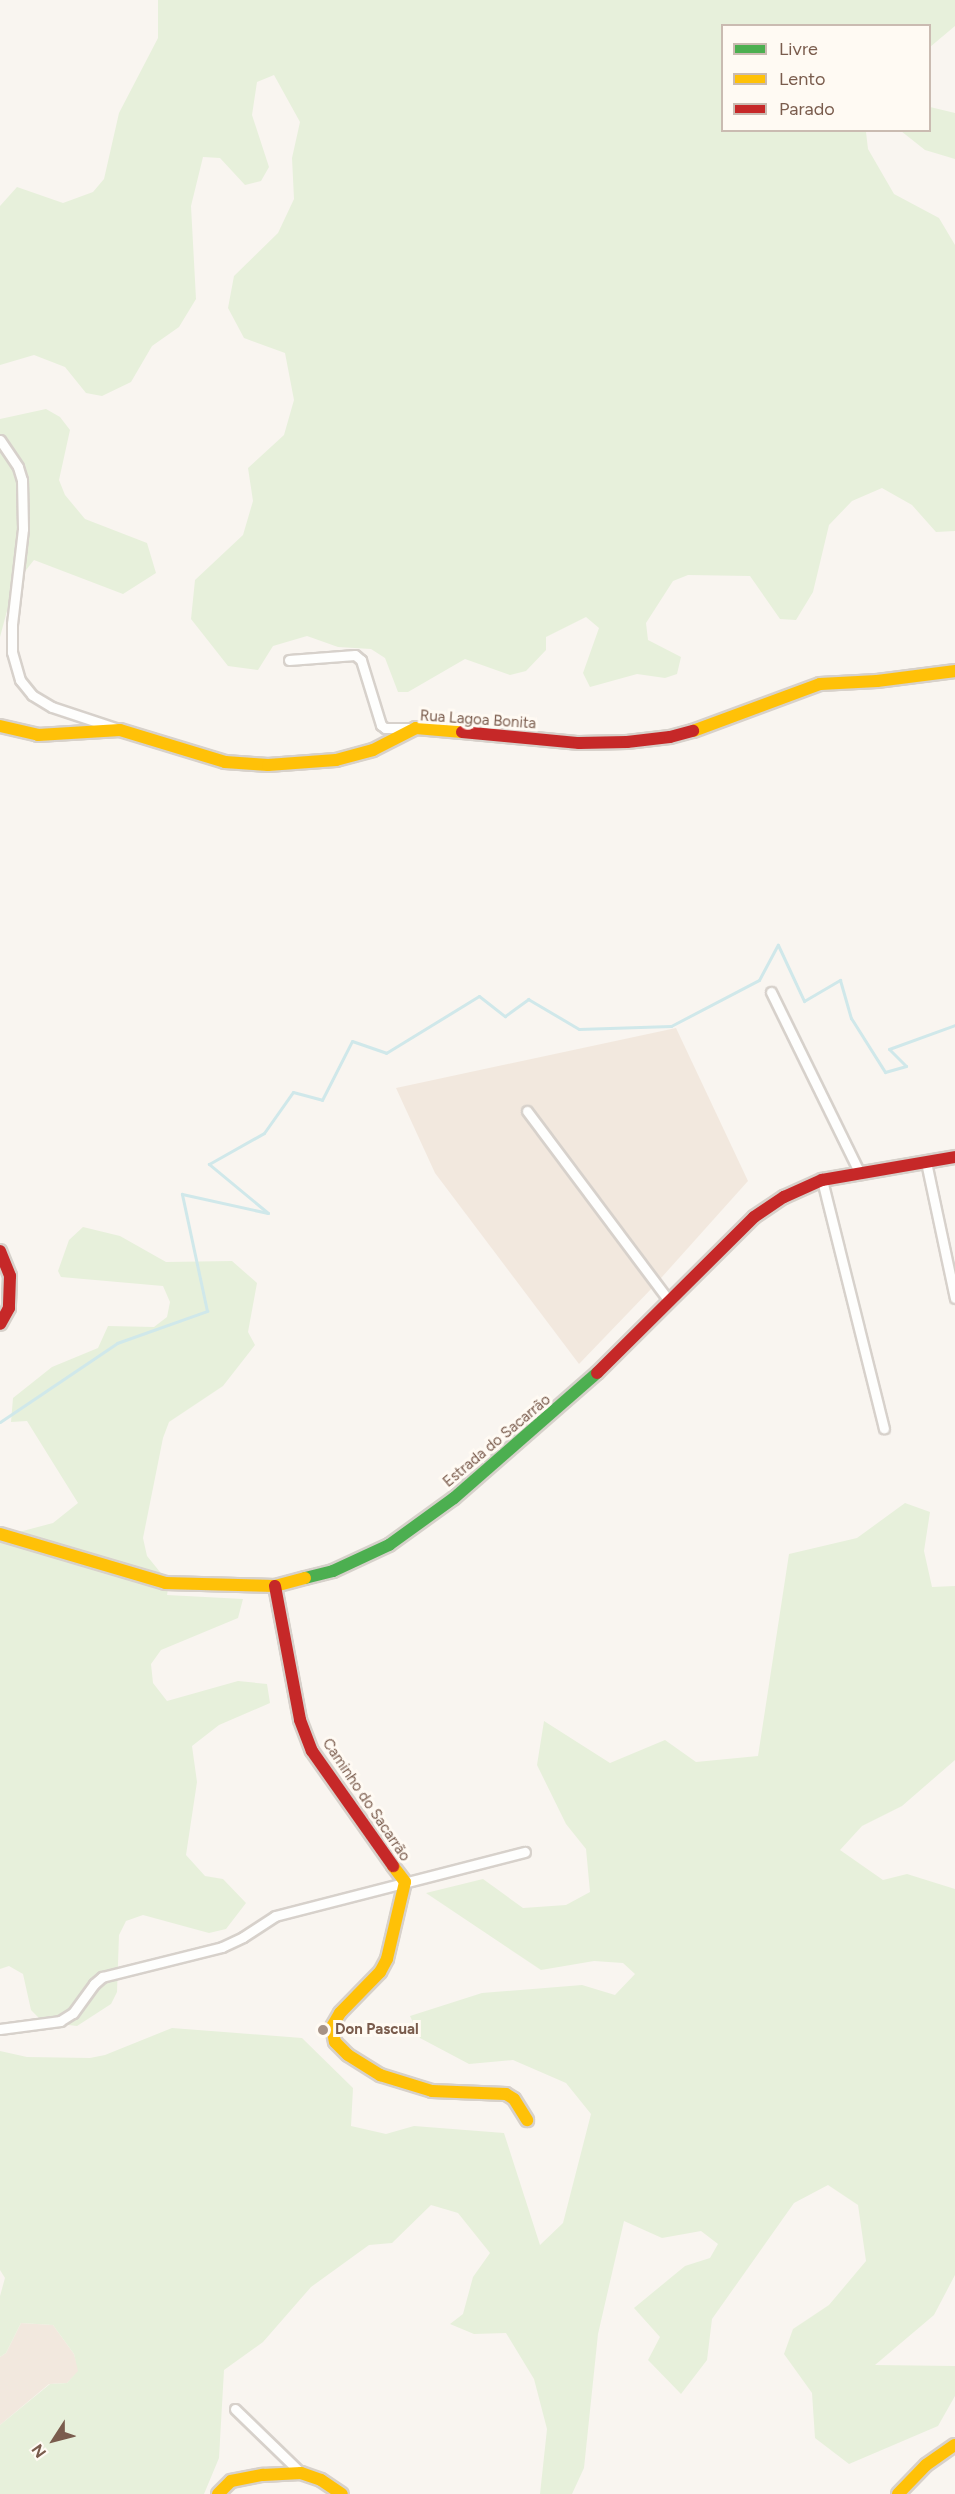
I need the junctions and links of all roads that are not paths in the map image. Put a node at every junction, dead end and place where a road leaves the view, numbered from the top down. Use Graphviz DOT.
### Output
graph roads {
  1 [pos="0,440"];
  2 [pos="289,660"];
  3 [pos="955,671"];
  4 [pos="0,726"];
  5 [pos="416,728"];
  6 [pos="120,730"];
  7 [pos="771,992"];
  8 [pos="527,1111"];
  9 [pos="955,1157"];
  10 [pos="926,1162"];
  11 [pos="861,1174"];
  12 [pos="822,1180"];
  13 [pos="0,1251"];
  14 [pos="955,1298"];
  15 [pos="669,1301"];
  16 [pos="0,1324"];
  17 [pos="884,1428"];
  18 [pos="0,1534"];
  19 [pos="275,1587"];
  20 [pos="525,1852"];
  21 [pos="405,1882"];
  22 [pos="0,2029"];
  23 [pos="527,2120"];
  24 [pos="235,2409"];
  25 [pos="955,2445"];
  26 [pos="301,2473"];
  27 [pos="218,2494"];
  28 [pos="342,2494"];
  29 [pos="898,2494"];
  1 -- 6 [label="street"];
  2 -- 5 [label="street"];
  3 -- 5 [label="street, Rua Lagoa Bonita"];
  4 -- 6 [label="street, Rua Lagoa Bonita"];
  5 -- 6 [label="street, Rua Lagoa Bonita"];
  7 -- 11 [label="street"];
  8 -- 15 [label="street"];
  9 -- 10 [label="street, Estrada do Sacarrão"];
  10 -- 11 [label="street, Estrada do Sacarrão"];
  10 -- 14 [label="street"];
  11 -- 12 [label="street, Estrada do Sacarrão"];
  12 -- 15 [label="street, Estrada do Sacarrão"];
  12 -- 17 [label="street"];
  13 -- 16 [label="street"];
  15 -- 19 [label="street, Estrada do Sacarrão"];
  18 -- 19 [label="street, Estrada do Sacarrão"];
  19 -- 21 [label="street, Caminho do Sacarrão"];
  20 -- 21 [label="street"];
  21 -- 22 [label="street"];
  21 -- 23 [label="street, Caminho do Sacarrão"];
  24 -- 26 [label="street"];
  25 -- 29 [label="street"];
  26 -- 27 [label="street"];
  26 -- 28 [label="street"];
}
